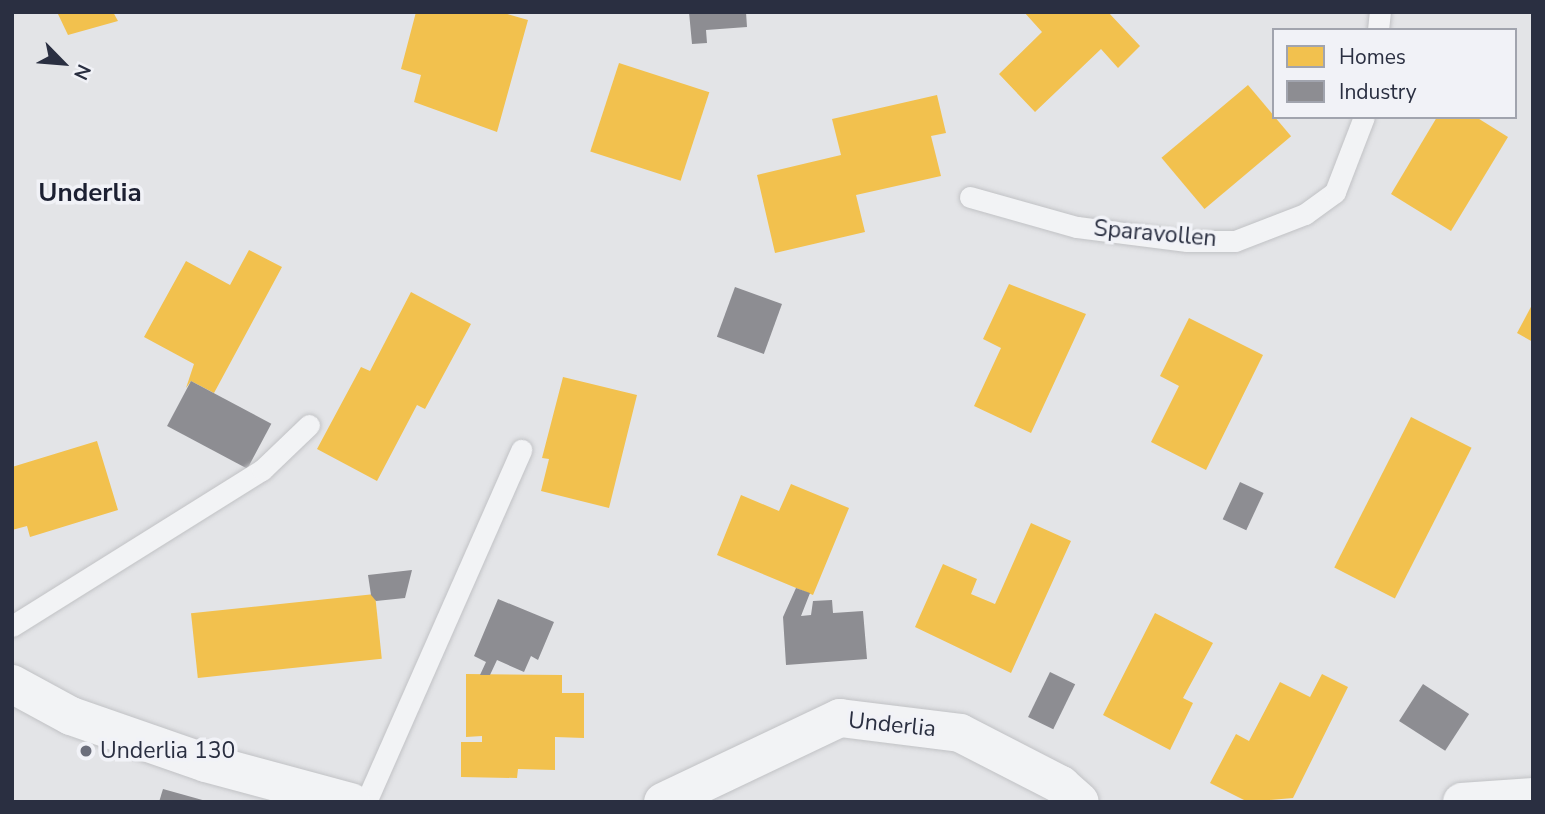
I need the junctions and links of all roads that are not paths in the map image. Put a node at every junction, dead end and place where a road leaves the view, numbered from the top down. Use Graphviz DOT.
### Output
graph roads {
  1 [pos="1363,119"];
  2 [pos="970,197"];
  3 [pos="309,425"];
  4 [pos="521,450"];
  5 [pos="12,626"];
  6 [pos="12,684"];
  7 [pos="1533,797"];
  8 [pos="351,802"];
  9 [pos="366,802"];
  10 [pos="663,802"];
  11 [pos="1080,802"];
  12 [pos="1462,802"];
  1 -- 2 [label="lane, Sparavollen"];
  3 -- 5 [label="lane"];
  4 -- 9 [label="lane"];
  6 -- 8 [label="street"];
  7 -- 12 [label="street"];
  10 -- 11 [label="street, Underlia"];
}
